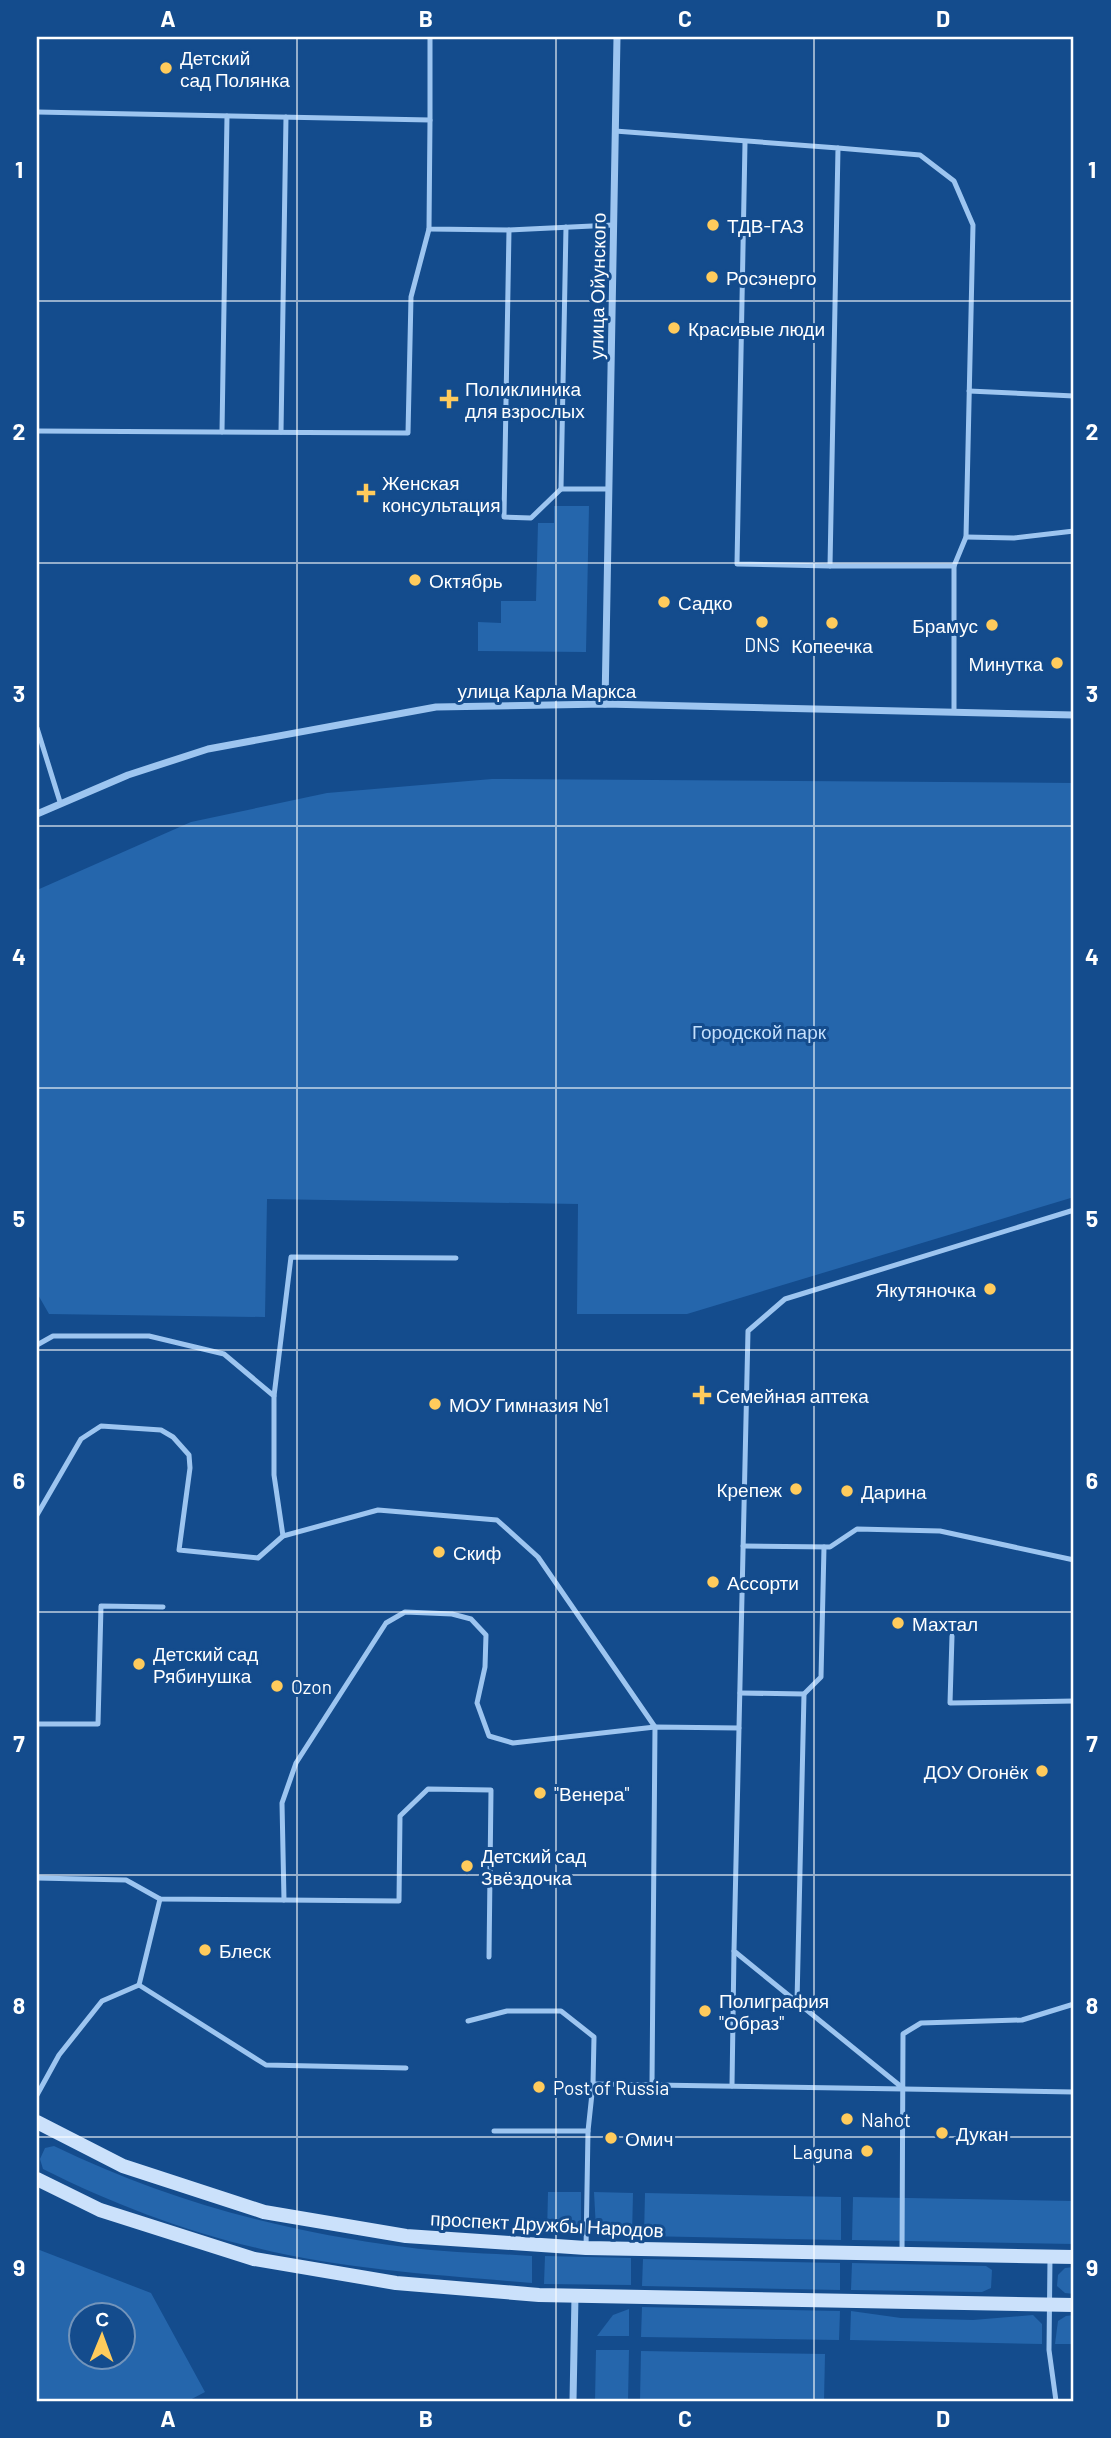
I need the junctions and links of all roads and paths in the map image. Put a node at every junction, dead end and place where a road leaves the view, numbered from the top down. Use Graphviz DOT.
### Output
graph roads {
  1 [pos="430,37"];
  2 [pos="617,37"];
  3 [pos="37,112"];
  4 [pos="227,116"];
  5 [pos="286,117"];
  6 [pos="430,120"];
  7 [pos="615,131"];
  8 [pos="745,143"];
  9 [pos="838,148"];
  10 [pos="613,225"];
  11 [pos="566,227"];
  12 [pos="429,229"];
  13 [pos="509,230"];
  14 [pos="969,391"];
  15 [pos="1074,396"];
  16 [pos="37,431"];
  17 [pos="222,432"];
  18 [pos="281,432"];
  19 [pos="561,489"];
  20 [pos="609,489"];
  21 [pos="1074,531"];
  22 [pos="965,537"];
  23 [pos="830,566"];
  24 [pos="954,566"];
  25 [pos="604,704"];
  26 [pos="954,712"];
  27 [pos="1074,715"];
  28 [pos="37,728"];
  29 [pos="60,802"];
  30 [pos="37,814"];
  31 [pos="1074,1210"];
  32 [pos="456,1258"];
  33 [pos="37,1345"];
  34 [pos="274,1396"];
  35 [pos="37,1515"];
  36 [pos="283,1536"];
  37 [pos="743,1546"];
  38 [pos="824,1547"];
  39 [pos="1074,1560"];
  40 [pos="163,1607"];
  41 [pos="952,1636"];
  42 [pos="740,1693"];
  43 [pos="803,1694"];
  44 [pos="1074,1701"];
  45 [pos="37,1724"];
  46 [pos="655,1727"];
  47 [pos="739,1728"];
  48 [pos="37,1878"];
  49 [pos="160,1899"];
  50 [pos="284,1900"];
  51 [pos="734,1951"];
  52 [pos="489,1957"];
  53 [pos="139,1985"];
  54 [pos="797,2002"];
  55 [pos="1074,2004"];
  56 [pos="468,2021"];
  57 [pos="406,2068"];
  58 [pos="593,2084"];
  59 [pos="652,2084"];
  60 [pos="732,2086"];
  61 [pos="904,2089"];
  62 [pos="1074,2092"];
  63 [pos="37,2095"];
  64 [pos="37,2122"];
  65 [pos="494,2131"];
  66 [pos="588,2131"];
  67 [pos="37,2179"];
  68 [pos="586,2248"];
  69 [pos="902,2254"];
  70 [pos="1051,2256"];
  71 [pos="1074,2257"];
  72 [pos="575,2295"];
  73 [pos="1050,2304"];
  74 [pos="1074,2305"];
  75 [pos="573,2401"];
  76 [pos="1056,2401"];
  1 -- 6 [label="lane"];
  2 -- 7 [label="street, улица Ойунского"];
  3 -- 4 [label="lane"];
  4 -- 5 [label="lane"];
  4 -- 17 [label="lane"];
  5 -- 6 [label="lane"];
  5 -- 18 [label="lane"];
  6 -- 12 [label="lane"];
  7 -- 8 [label="lane"];
  7 -- 10 [label="street, улица Ойунского"];
  8 -- 9 [label="lane"];
  8 -- 23 [label="lane"];
  9 -- 14 [label="lane"];
  9 -- 23 [label="lane"];
  10 -- 11 [label="lane"];
  10 -- 20 [label="street, улица Ойунского"];
  11 -- 13 [label="lane"];
  11 -- 19 [label="lane"];
  12 -- 13 [label="lane"];
  12 -- 18 [label="lane"];
  13 -- 19 [label="lane"];
  14 -- 15 [label="lane"];
  14 -- 22 [label="lane"];
  16 -- 17 [label="lane"];
  17 -- 18 [label="lane"];
  19 -- 20 [label="lane"];
  20 -- 25 [label="street, улица Ойунского"];
  21 -- 22 [label="lane"];
  22 -- 24 [label="lane"];
  23 -- 24 [label="lane"];
  24 -- 26 [label="lane"];
  25 -- 26 [label="street, улица Карла Маркса"];
  25 -- 29 [label="street, улица Карла Маркса"];
  26 -- 27 [label="street, улица Карла Маркса"];
  28 -- 29 [label="lane"];
  29 -- 30 [label="street, улица Карла Маркса"];
  31 -- 37 [label="lane"];
  32 -- 34 [label="lane"];
  33 -- 34 [label="lane"];
  34 -- 36 [label="lane"];
  35 -- 36 [label="lane"];
  36 -- 46 [label="lane"];
  37 -- 38 [label="lane"];
  37 -- 42 [label="lane"];
  38 -- 39 [label="lane"];
  38 -- 43 [label="lane"];
  40 -- 45 [label="lane"];
  41 -- 44 [label="lane"];
  42 -- 43 [label="lane"];
  42 -- 47 [label="lane"];
  43 -- 54 [label="lane"];
  46 -- 47 [label="lane"];
  46 -- 50 [label="lane"];
  46 -- 59 [label="lane"];
  47 -- 51 [label="lane"];
  48 -- 49 [label="lane"];
  49 -- 50 [label="lane"];
  49 -- 53 [label="lane"];
  50 -- 52 [label="lane"];
  51 -- 54 [label="lane"];
  51 -- 60 [label="lane"];
  53 -- 57 [label="lane"];
  53 -- 63 [label="lane"];
  54 -- 61 [label="lane"];
  55 -- 61 [label="lane"];
  56 -- 58 [label="lane"];
  58 -- 59 [label="lane"];
  58 -- 66 [label="lane"];
  59 -- 60 [label="lane"];
  60 -- 61 [label="lane"];
  61 -- 62 [label="lane"];
  61 -- 69 [label="lane"];
  64 -- 68 [label="street, проспект Дружбы Народов"];
  65 -- 66 [label="lane"];
  66 -- 68 [label="lane"];
  67 -- 72 [label="street"];
  68 -- 69 [label="street, проспект Дружбы Народов"];
  69 -- 70 [label="street, проспект Дружбы Народов"];
  70 -- 71 [label="street, проспект Дружбы Народов"];
  70 -- 73 [label="lane"];
  72 -- 73 [label="street"];
  72 -- 75 [label="street"];
  73 -- 74 [label="street"];
  73 -- 76 [label="lane"];
}
